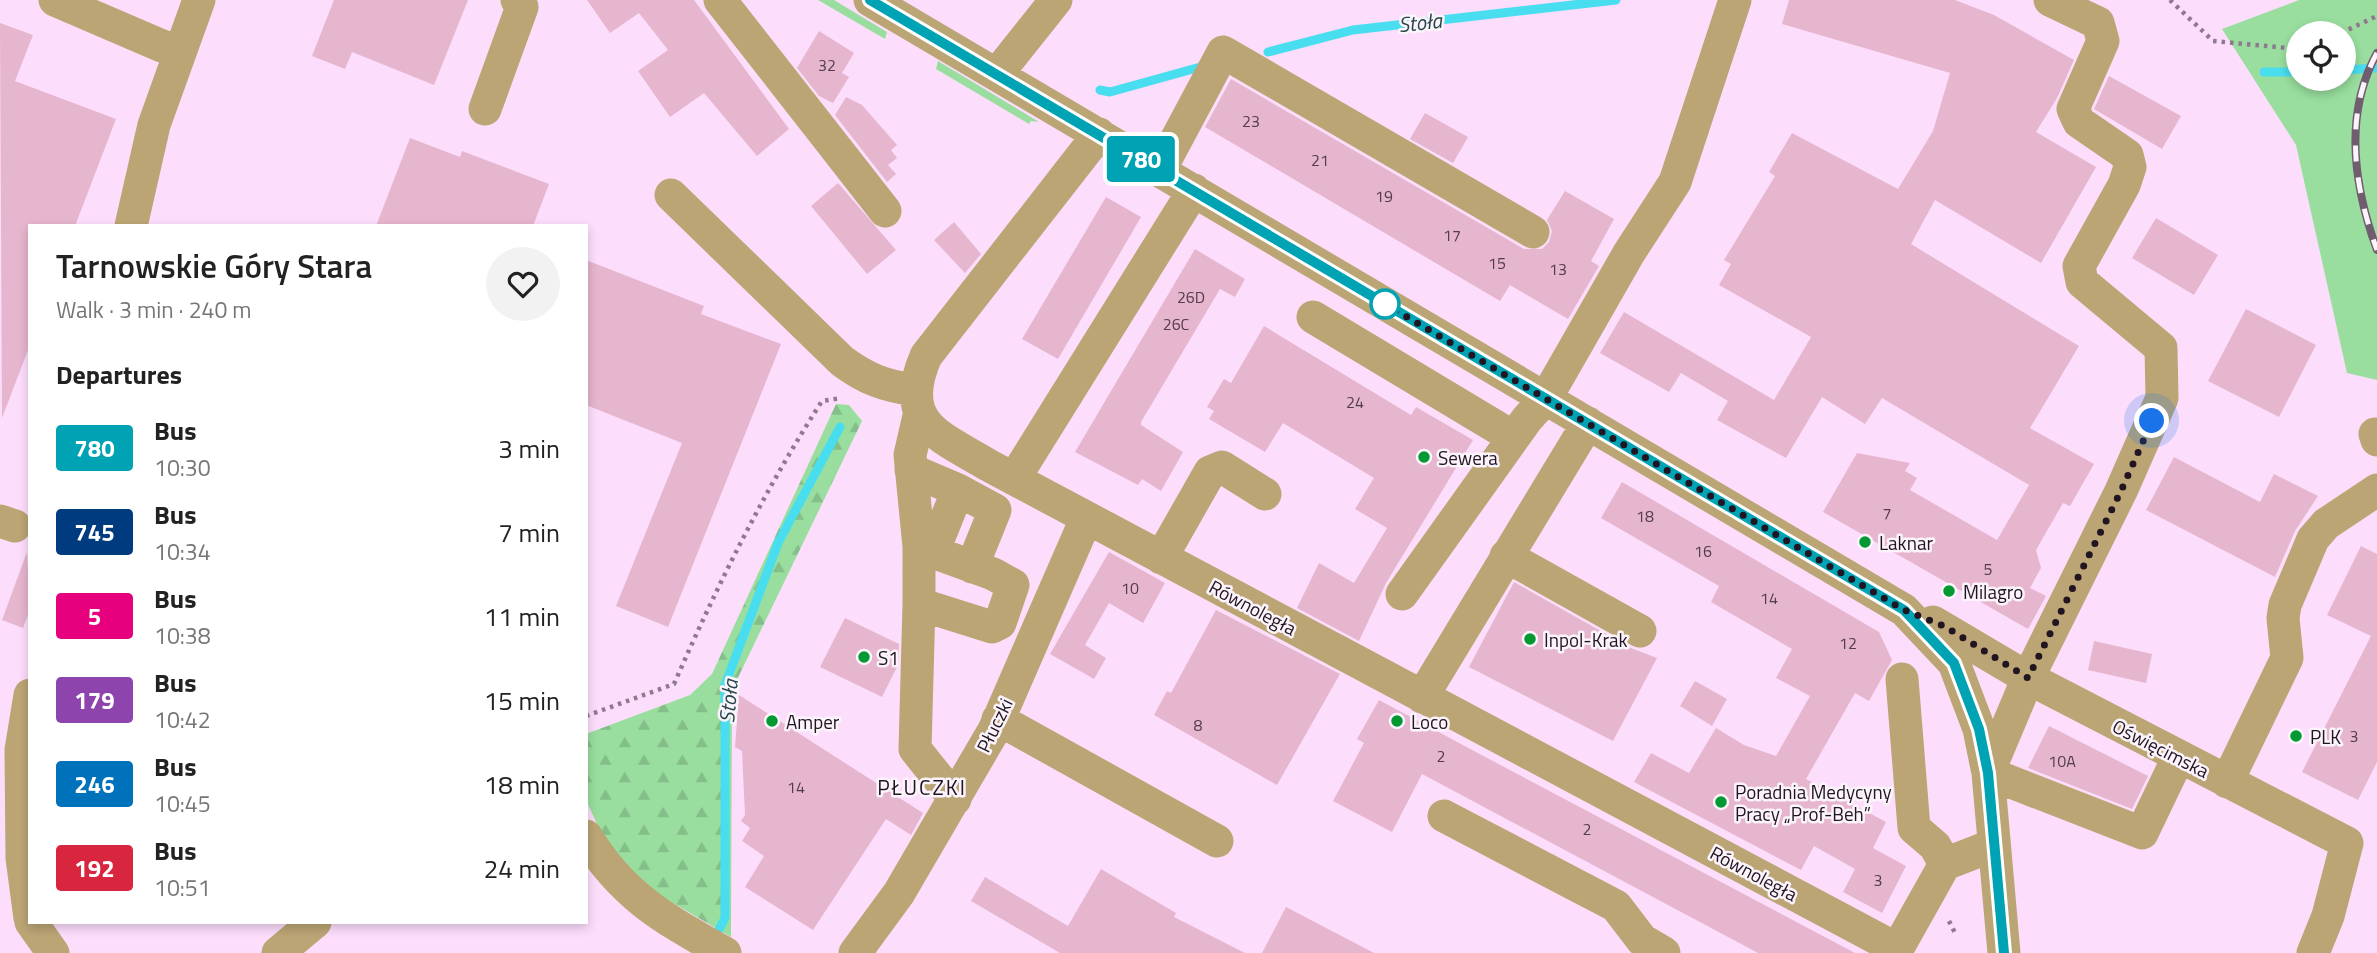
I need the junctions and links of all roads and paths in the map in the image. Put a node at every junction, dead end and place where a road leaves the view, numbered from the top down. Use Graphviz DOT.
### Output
graph roads {
  1 [pos="55,0"];
  2 [pos="199,0"];
  3 [pos="517,0"];
  4 [pos="720,0"];
  5 [pos="870,0"];
  6 [pos="1056,0"];
  7 [pos="1735,0"];
  8 [pos="2050,0"];
  9 [pos="2170,0"];
  10 [pos="2377,16"];
  11 [pos="2356,26"];
  12 [pos="2286,48"];
  13 [pos="180,50"];
  14 [pos="997,74"];
  15 [pos="485,109"];
  16 [pos="1099,134"];
  17 [pos="1160,170"];
  18 [pos="1194,190"];
  19 [pos="671,195"];
  20 [pos="885,211"];
  21 [pos="131,224"];
  22 [pos="1533,232"];
  23 [pos="1313,317"];
  24 [pos="906,397"];
  25 [pos="1546,398"];
  26 [pos="1588,423"];
  27 [pos="1513,437"];
  28 [pos="911,470"];
  29 [pos="1014,479"];
  30 [pos="2377,489"];
  31 [pos="1265,494"];
  32 [pos="1086,519"];
  33 [pos="944,556"];
  34 [pos="1506,556"];
  35 [pos="1161,558"];
  36 [pos="1402,594"];
  37 [pos="919,604"];
  38 [pos="1904,610"];
  39 [pos="1640,631"];
  40 [pos="2028,678"];
  41 [pos="1902,679"];
  42 [pos="1422,697"];
  43 [pos="28,707"];
  44 [pos="588,715"];
  45 [pos="998,719"];
  46 [pos="2178,758"];
  47 [pos="1988,773"];
  48 [pos="2227,782"];
  49 [pos="955,799"];
  50 [pos="1444,816"];
  51 [pos="18,823"];
  52 [pos="588,839"];
  53 [pos="1217,841"];
  54 [pos="1994,845"];
  55 [pos="1945,863"];
  56 [pos="28,907"];
  57 [pos="34,924"];
  58 [pos="313,924"];
  59 [pos="714,947"];
  60 [pos="1896,951"];
  61 [pos="53,953"];
  62 [pos="278,953"];
  63 [pos="855,953"];
  64 [pos="1664,953"];
  65 [pos="2004,953"];
  66 [pos="2313,953"];
  1 -- 13 [label="street"];
  2 -- 13 [label="street"];
  3 -- 15 [label="street"];
  4 -- 20 [label="street"];
  5 -- 14 [label="street"];
  6 -- 14 [label="street"];
  7 -- 25 [label="street"];
  8 -- 40 [label="street"];
  9 -- 12 [label="path"];
  10 -- 11 [label="path"];
  13 -- 21 [label="street"];
  14 -- 16 [label="street"];
  16 -- 17 [label="street"];
  16 -- 24 [label="street"];
  17 -- 18 [label="street"];
  17 -- 22 [label="street"];
  18 -- 25 [label="street"];
  18 -- 29 [label="street"];
  19 -- 24 [label="street, Równoległa"];
  23 -- 27 [label="street"];
  24 -- 28 [label="street"];
  24 -- 29 [label="street, Równoległa"];
  24 -- 44 [label="path"];
  25 -- 26 [label="street"];
  25 -- 27 [label="street"];
  26 -- 34 [label="street"];
  26 -- 38 [label="street"];
  27 -- 36 [label="street"];
  28 -- 33 [label="street"];
  28 -- 33 [label="street"];
  29 -- 32 [label="street, Równoległa"];
  30 -- 48 [label="street, Oświęcimska"];
  31 -- 35 [label="street"];
  32 -- 35 [label="street, Równoległa"];
  32 -- 45 [label="street, Płuczki"];
  33 -- 37 [label="street"];
  33 -- 37 [label="street"];
  34 -- 39 [label="street"];
  34 -- 42 [label="street"];
  35 -- 42 [label="street, Równoległa"];
  37 -- 49 [label="street"];
  38 -- 40 [label="street, Oświęcimska"];
  38 -- 47 [label="street"];
  40 -- 46 [label="street, Oświęcimska"];
  40 -- 47 [label="street"];
  41 -- 55 [label="street"];
  42 -- 60 [label="street, Równoległa"];
  43 -- 51 [label="street"];
  45 -- 49 [label="street, Płuczki"];
  45 -- 53 [label="street"];
  46 -- 47 [label="street"];
  46 -- 48 [label="street, Oświęcimska"];
  47 -- 54 [label="street"];
  48 -- 66 [label="street"];
  49 -- 63 [label="street, Płuczki"];
  50 -- 64 [label="street"];
  51 -- 56 [label="street"];
  52 -- 59 [label="street"];
  54 -- 55 [label="street"];
  54 -- 65 [label="street"];
  55 -- 60 [label="street"];
  57 -- 61 [label="street"];
  58 -- 62 [label="street"];
}
